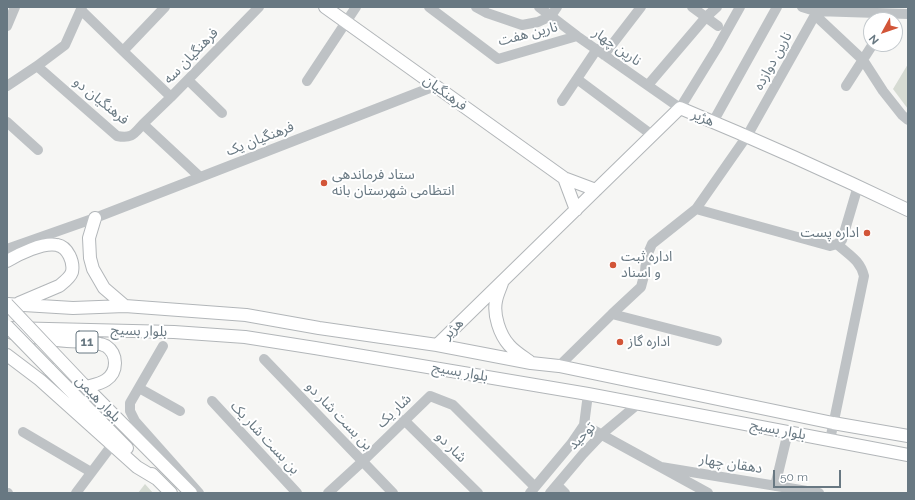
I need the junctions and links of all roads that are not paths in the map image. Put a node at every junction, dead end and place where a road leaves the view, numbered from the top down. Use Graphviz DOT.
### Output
graph roads {
  1 [pos="15,7"];
  2 [pos="165,7"];
  3 [pos="259,7"];
  4 [pos="325,7"];
  5 [pos="356,7"];
  6 [pos="429,7"];
  7 [pos="476,7"];
  8 [pos="539,7"];
  9 [pos="557,7"];
  10 [pos="641,7"];
  11 [pos="692,7"];
  12 [pos="717,7"];
  13 [pos="740,7"];
  14 [pos="777,7"];
  15 [pos="802,7"];
  16 [pos="82,9"];
  17 [pos="815,13"];
  18 [pos="551,16"];
  19 [pos="863,16"];
  20 [pos="706,17"];
  21 [pos="346,22"];
  22 [pos="7,26"];
  23 [pos="718,26"];
  24 [pos="577,36"];
  25 [pos="123,51"];
  26 [pos="600,52"];
  27 [pos="867,52"];
  28 [pos="862,60"];
  29 [pos="38,66"];
  30 [pos="577,79"];
  31 [pos="188,80"];
  32 [pos="307,81"];
  33 [pos="648,85"];
  34 [pos="7,86"];
  35 [pos="435,86"];
  36 [pos="846,86"];
  37 [pos="171,97"];
  38 [pos="562,101"];
  39 [pos="680,108"];
  40 [pos="222,113"];
  41 [pos="908,120"];
  42 [pos="7,122"];
  43 [pos="713,122"];
  44 [pos="143,124"];
  45 [pos="652,135"];
  46 [pos="747,136"];
  47 [pos="38,150"];
  48 [pos="200,177"];
  49 [pos="564,178"];
  50 [pos="858,186"];
  51 [pos="596,190"];
  52 [pos="696,209"];
  53 [pos="576,210"];
  54 [pos="908,210"];
  55 [pos="95,218"];
  56 [pos="837,244"];
  57 [pos="7,249"];
  58 [pos="7,261"];
  59 [pos="503,280"];
  60 [pos="10,304"];
  61 [pos="125,306"];
  62 [pos="612,314"];
  63 [pos="7,327"];
  64 [pos="319,328"];
  65 [pos="7,331"];
  66 [pos="717,341"];
  67 [pos="437,345"];
  68 [pos="164,346"];
  69 [pos="315,348"];
  70 [pos="7,355"];
  71 [pos="264,359"];
  72 [pos="531,363"];
  73 [pos="559,366"];
  74 [pos="84,384"];
  75 [pos="139,388"];
  76 [pos="588,394"];
  77 [pos="212,401"];
  78 [pos="638,404"];
  79 [pos="180,411"];
  80 [pos="404,420"];
  81 [pos="834,423"];
  82 [pos="584,425"];
  83 [pos="23,432"];
  84 [pos="788,432"];
  85 [pos="602,434"];
  86 [pos="908,436"];
  87 [pos="830,440"];
  88 [pos="112,444"];
  89 [pos="908,455"];
  90 [pos="363,461"];
  91 [pos="661,467"];
  92 [pos="91,472"];
  93 [pos="157,479"];
  94 [pos="557,485"];
  95 [pos="775,486"];
  96 [pos="532,490"];
  97 [pos="76,493"];
  98 [pos="171,493"];
  99 [pos="191,493"];
  100 [pos="199,493"];
  101 [pos="298,493"];
  102 [pos="328,493"];
  103 [pos="393,493"];
  104 [pos="478,493"];
  105 [pos="550,493"];
  106 [pos="565,493"];
  107 [pos="708,493"];
  108 [pos="819,493"];
  1 -- 22 [label="street"];
  2 -- 25 [label="street"];
  3 -- 31 [label="street, فرهنگیان سه"];
  4 -- 21 [label="main road, فرهنگیان"];
  5 -- 21 [label="street"];
  6 -- 24 [label="street, نارین هفت"];
  7 -- 18 [label="street"];
  8 -- 18 [label="street, نارین چهار"];
  9 -- 18 [label="street"];
  10 -- 26 [label="street"];
  11 -- 20 [label="street"];
  12 -- 20 [label="street"];
  13 -- 39 [label="street"];
  14 -- 43 [label="street"];
  15 -- 17 [label="street"];
  16 -- 25 [label="street"];
  16 -- 29 [label="street"];
  17 -- 19 [label="street"];
  17 -- 28 [label="street"];
  17 -- 46 [label="street, نارین دوازده"];
  18 -- 24 [label="street, نارین چهار"];
  20 -- 23 [label="street"];
  20 -- 33 [label="street"];
  21 -- 32 [label="street"];
  21 -- 35 [label="main road, فرهنگیان"];
  24 -- 26 [label="street, نارین چهار"];
  25 -- 37 [label="street"];
  26 -- 30 [label="street"];
  26 -- 33 [label="street, نارین چهار"];
  27 -- 28 [label="street"];
  28 -- 36 [label="street"];
  28 -- 41 [label="street"];
  29 -- 34 [label="street"];
  29 -- 44 [label="street, فرهنگیان دو"];
  30 -- 38 [label="street"];
  30 -- 45 [label="street"];
  31 -- 37 [label="street, فرهنگیان سه"];
  31 -- 40 [label="street"];
  33 -- 39 [label="street, نارین چهار"];
  35 -- 48 [label="street, فرهنگیان یک"];
  35 -- 49 [label="main road, فرهنگیان"];
  37 -- 44 [label="street, فرهنگیان سه"];
  39 -- 43 [label="main road, هژیر"];
  39 -- 45 [label="main road, هژیر"];
  42 -- 47 [label="street"];
  43 -- 46 [label="main road, هژیر"];
  44 -- 48 [label="street, فرهنگیان دو"];
  45 -- 51 [label="main road, هژیر"];
  46 -- 50 [label="main road, هژیر"];
  46 -- 52 [label="street, نارین دوازده"];
  48 -- 55 [label="street, فرهنگیان یک"];
  49 -- 51 [label="main road, فرهنگیان"];
  49 -- 53 [label="main road"];
  50 -- 54 [label="main road, هژیر"];
  50 -- 56 [label="street"];
  51 -- 53 [label="main road, هژیر"];
  52 -- 56 [label="street"];
  52 -- 62 [label="street, نارین دوازده"];
  53 -- 59 [label="main road, هژیر"];
  55 -- 57 [label="street, فرهنگیان یک"];
  55 -- 61 [label="main road"];
  56 -- 81 [label="street"];
  58 -- 60 [label="main road"];
  59 -- 67 [label="main road, هژیر"];
  59 -- 72 [label="main road, هژیر"];
  60 -- 61 [label="main road, بلوار بسیج"];
  60 -- 74 [label="main road, بلوار هیمن / 11, bridge"];
  61 -- 64 [label="main road, بلوار بسیج"];
  62 -- 66 [label="street"];
  62 -- 73 [label="street, نارین دوازده"];
  63 -- 69 [label="main road, بلوار بسیج"];
  63 -- 93 [label="main road, بلوار هیمن, bridge"];
  64 -- 67 [label="main road, بلوار بسیج"];
  64 -- 69 [label="main road"];
  65 -- 74 [label="main road, 11"];
  67 -- 72 [label="main road, بلوار بسیج"];
  68 -- 75 [label="street"];
  69 -- 76 [label="main road, بلوار بسیج"];
  70 -- 88 [label="main road"];
  71 -- 90 [label="street, بن بست شار دو"];
  72 -- 73 [label="main road, بلوار بسیج"];
  73 -- 81 [label="main road, بلوار بسیج"];
  74 -- 99 [label="main road, بلوار هیمن"];
  75 -- 79 [label="street"];
  75 -- 100 [label="street"];
  76 -- 78 [label="main road, بلوار بسیج"];
  76 -- 82 [label="street, توحید"];
  77 -- 101 [label="street, بن بست شار یک"];
  78 -- 84 [label="main road, بلوار بسیج"];
  78 -- 85 [label="street, توحید"];
  80 -- 90 [label="street, شار یک"];
  80 -- 96 [label="street, شار یک"];
  80 -- 104 [label="street, شار دو"];
  81 -- 86 [label="main road, بلوار بسیج"];
  81 -- 87 [label="street"];
  82 -- 85 [label="street"];
  82 -- 96 [label="street, توحید"];
  83 -- 92 [label="street"];
  84 -- 87 [label="main road, بلوار بسیج"];
  84 -- 95 [label="street"];
  85 -- 91 [label="street"];
  85 -- 94 [label="street, توحید"];
  87 -- 89 [label="main road, بلوار بسیج"];
  88 -- 92 [label="street"];
  88 -- 93 [label="main road"];
  90 -- 102 [label="street, شار یک"];
  90 -- 103 [label="street, بن بست شار دو"];
  91 -- 95 [label="street, دهقان چهار"];
  91 -- 107 [label="street"];
  92 -- 97 [label="street"];
  93 -- 98 [label="main road, بلوار هیمن"];
  94 -- 105 [label="street, توحید"];
  94 -- 106 [label="street"];
  95 -- 108 [label="street, دهقان چهار"];
}
